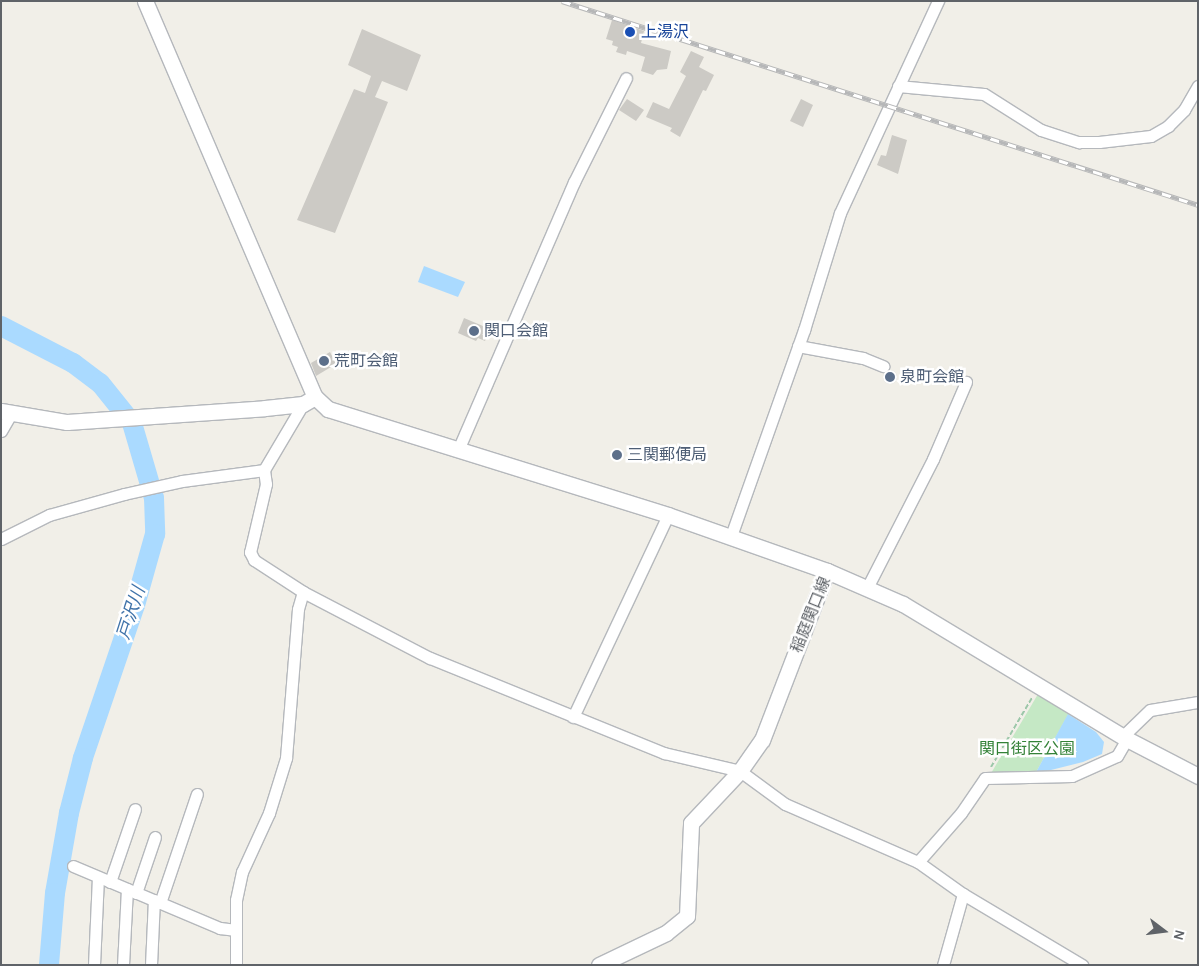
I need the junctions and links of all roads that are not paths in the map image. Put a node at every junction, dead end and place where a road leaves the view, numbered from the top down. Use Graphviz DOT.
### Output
graph roads {
  1 [pos="145,1"];
  2 [pos="938,1"];
  3 [pos="626,78"];
  4 [pos="898,86"];
  5 [pos="1198,86"];
  6 [pos="798,346"];
  7 [pos="883,366"];
  8 [pos="966,382"];
  9 [pos="309,400"];
  10 [pos="6,412"];
  11 [pos="1,431"];
  12 [pos="458,450"];
  13 [pos="264,470"];
  14 [pos="668,515"];
  15 [pos="730,536"];
  16 [pos="1,539"];
  17 [pos="827,571"];
  18 [pos="867,588"];
  19 [pos="303,592"];
  20 [pos="1198,702"];
  21 [pos="573,716"];
  22 [pos="1125,738"];
  23 [pos="740,771"];
  24 [pos="1198,776"];
  25 [pos="197,794"];
  26 [pos="135,809"];
  27 [pos="155,837"];
  28 [pos="918,862"];
  29 [pos="73,866"];
  30 [pos="98,877"];
  31 [pos="110,882"];
  32 [pos="132,891"];
  33 [pos="963,894"];
  34 [pos="157,902"];
  35 [pos="236,930"];
  36 [pos="94,965"];
  37 [pos="123,965"];
  38 [pos="151,965"];
  39 [pos="236,965"];
  40 [pos="599,965"];
  41 [pos="943,965"];
  42 [pos="1082,965"];
  1 -- 9 [label="street"];
  2 -- 4 [label="street"];
  3 -- 12 [label="street"];
  4 -- 5 [label="street"];
  4 -- 6 [label="street"];
  6 -- 7 [label="street"];
  6 -- 15 [label="street"];
  8 -- 18 [label="street"];
  9 -- 10 [label="street"];
  9 -- 12 [label="street"];
  9 -- 13 [label="street"];
  10 -- 11 [label="street"];
  12 -- 14 [label="street"];
  13 -- 16 [label="street"];
  13 -- 19 [label="street"];
  14 -- 15 [label="street"];
  14 -- 21 [label="street"];
  15 -- 17 [label="street"];
  17 -- 18 [label="street, 稲庭関口線"];
  17 -- 23 [label="street, 稲庭関口線"];
  18 -- 22 [label="street, 稲庭関口線"];
  19 -- 21 [label="street"];
  19 -- 35 [label="street"];
  20 -- 22 [label="street"];
  21 -- 23 [label="street"];
  22 -- 24 [label="street, 稲庭関口線"];
  22 -- 28 [label="street"];
  23 -- 28 [label="street"];
  23 -- 40 [label="street, 稲庭関口線"];
  25 -- 34 [label="street"];
  26 -- 31 [label="street"];
  27 -- 32 [label="street"];
  28 -- 33 [label="street"];
  29 -- 30 [label="street"];
  30 -- 31 [label="street"];
  30 -- 36 [label="street"];
  31 -- 32 [label="street"];
  32 -- 34 [label="street"];
  32 -- 37 [label="street"];
  33 -- 41 [label="street"];
  33 -- 42 [label="street"];
  34 -- 35 [label="street"];
  34 -- 38 [label="street"];
  35 -- 39 [label="street"];
}
